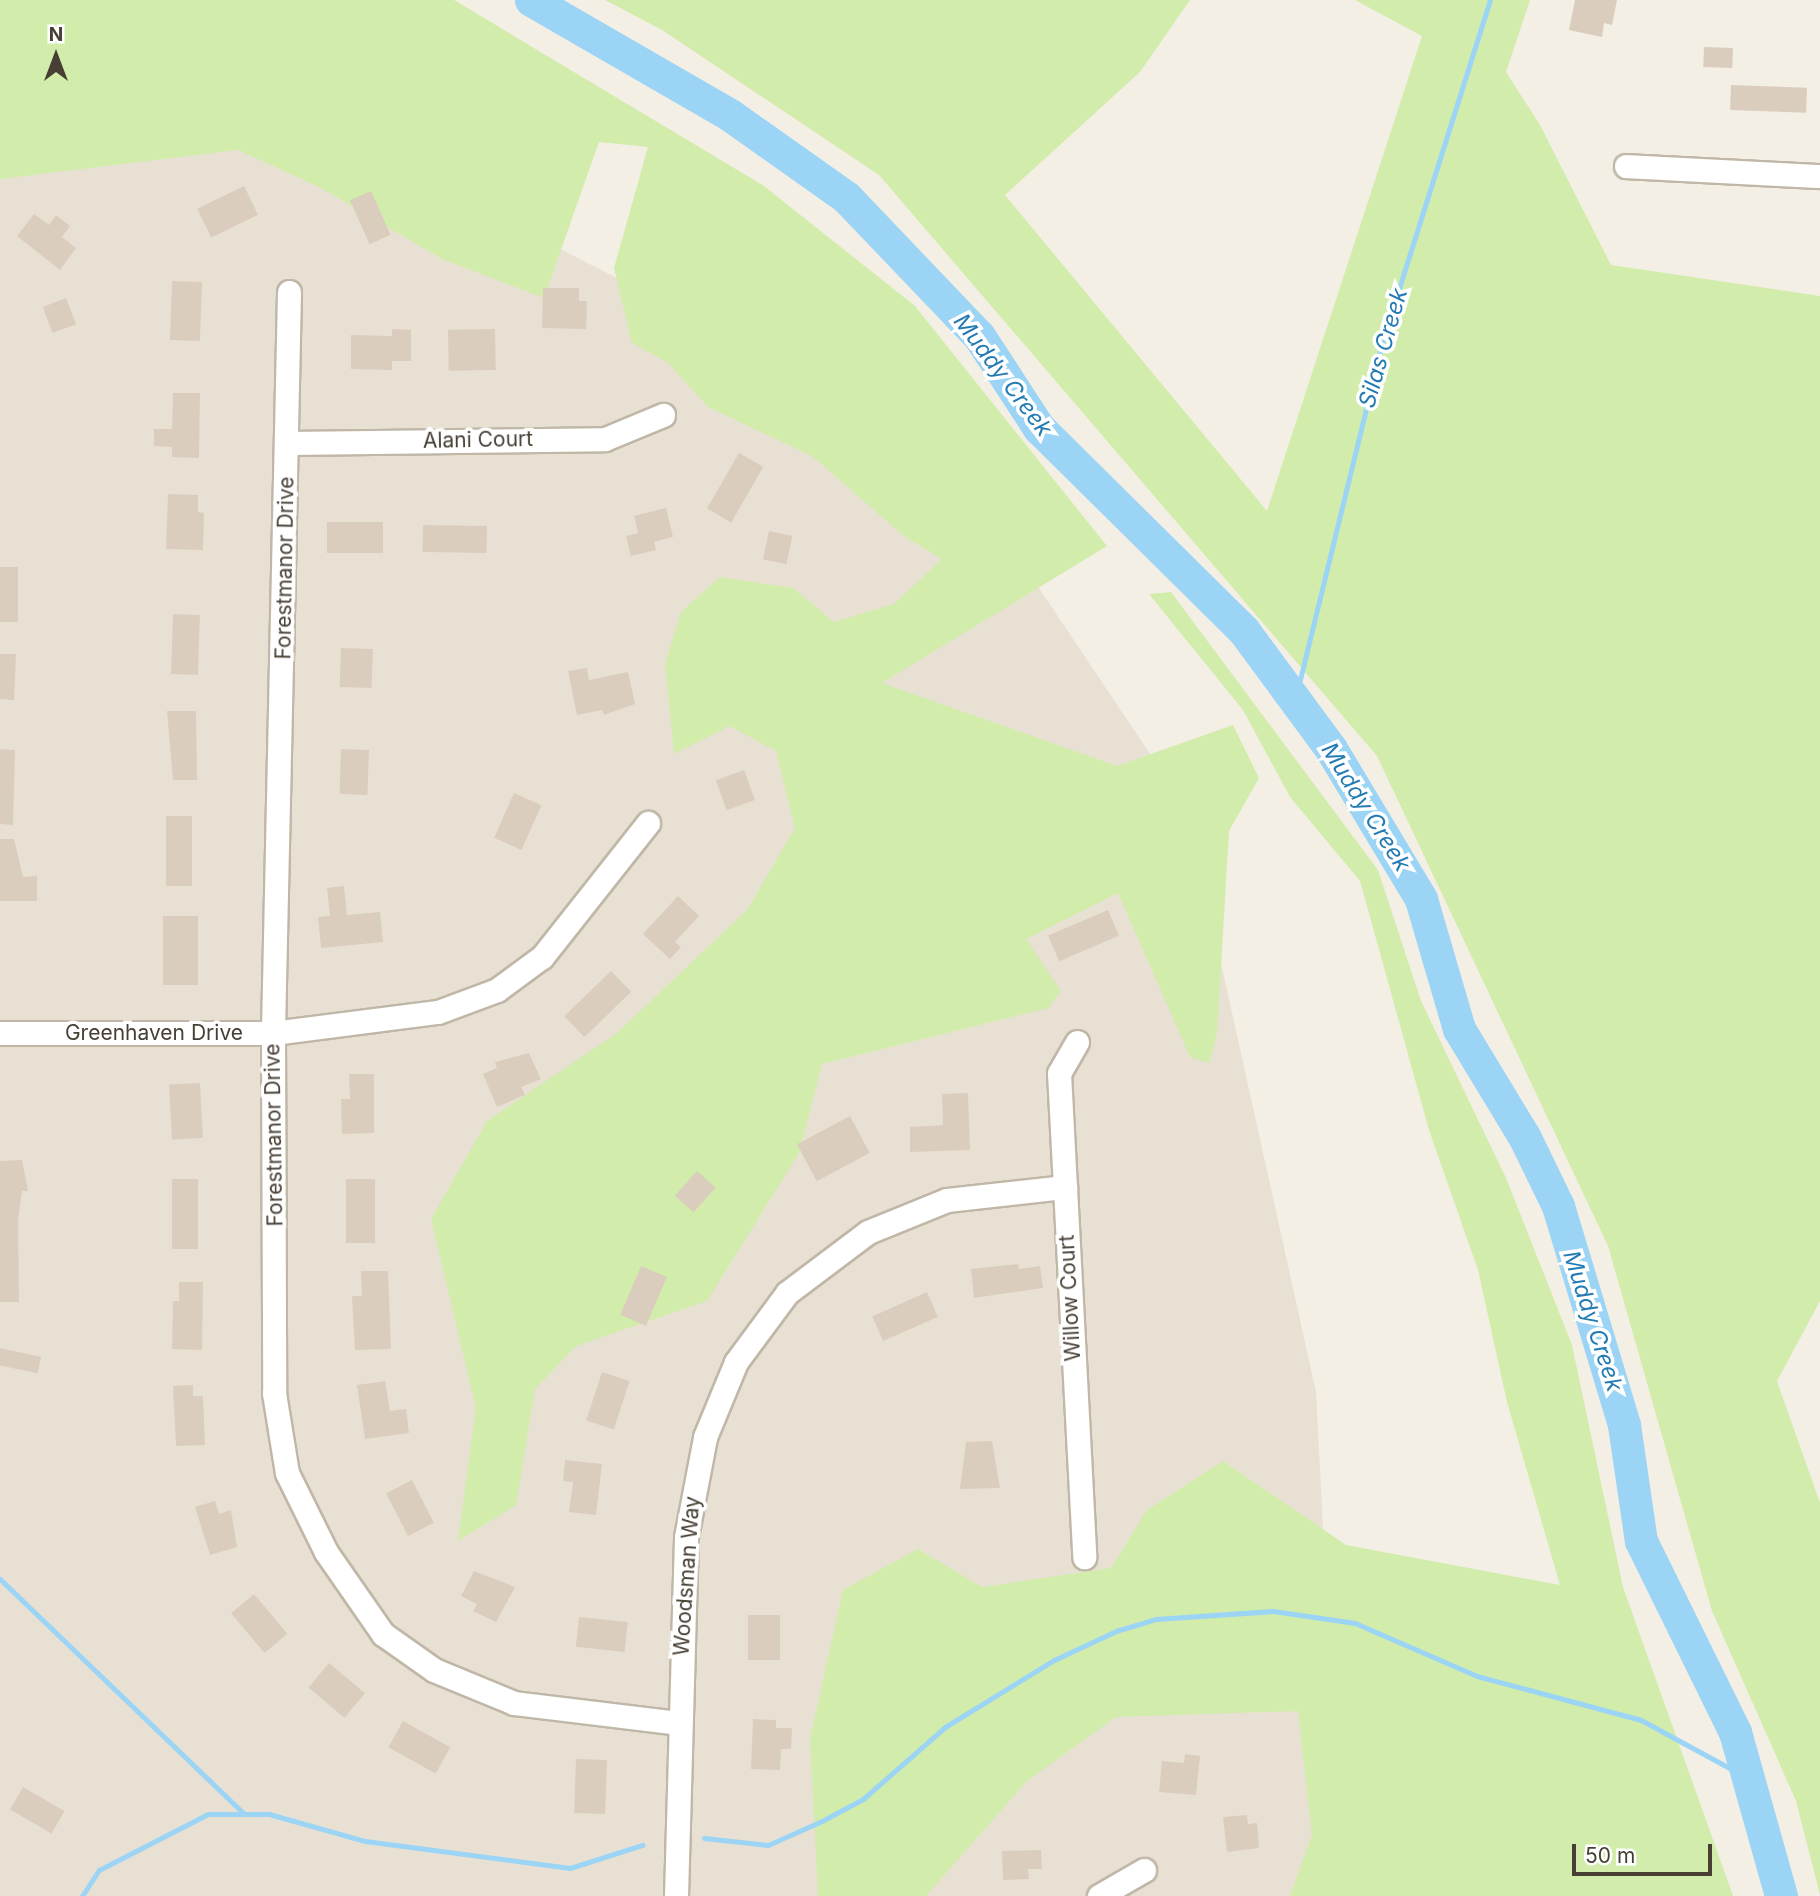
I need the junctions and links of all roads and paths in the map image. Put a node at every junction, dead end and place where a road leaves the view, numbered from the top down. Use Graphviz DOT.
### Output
graph roads {
  1 [pos="1626,166"];
  2 [pos="1820,176"];
  3 [pos="289,292"];
  4 [pos="663,415"];
  5 [pos="288,443"];
  6 [pos="648,823"];
  7 [pos="0,1033"];
  8 [pos="273,1033"];
  9 [pos="1077,1042"];
  10 [pos="1065,1187"];
  11 [pos="1084,1557"];
  12 [pos="679,1723"];
  13 [pos="1144,1870"];
  14 [pos="676,1896"];
  15 [pos="1099,1896"];
  1 -- 2 [label="street"];
  3 -- 5 [label="street, Forestmanor Drive"];
  4 -- 5 [label="street, Alani Court"];
  5 -- 8 [label="street, Forestmanor Drive"];
  6 -- 8 [label="street, Greenhaven Drive"];
  7 -- 8 [label="street, Greenhaven Drive"];
  8 -- 12 [label="street, Forestmanor Drive"];
  9 -- 10 [label="street, Willow Court"];
  10 -- 11 [label="street, Willow Court"];
  10 -- 12 [label="street, Woodsman Way"];
  12 -- 14 [label="street, Woodsman Way"];
  13 -- 15 [label="street"];
}
